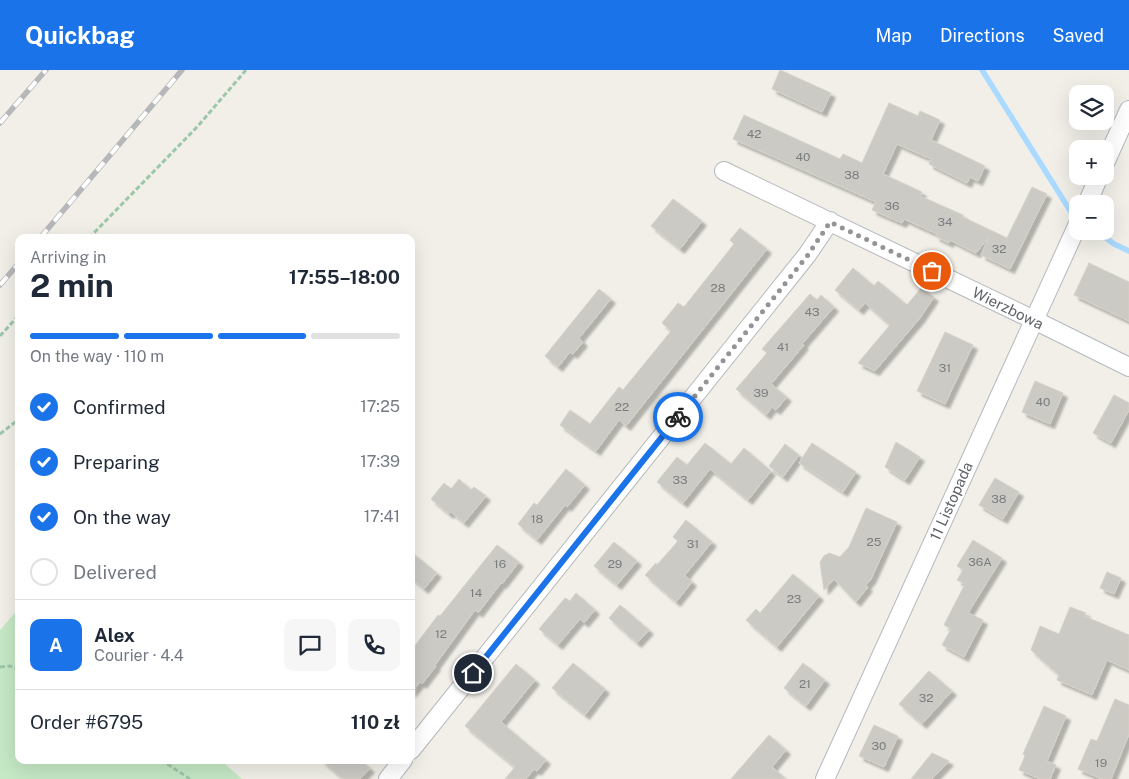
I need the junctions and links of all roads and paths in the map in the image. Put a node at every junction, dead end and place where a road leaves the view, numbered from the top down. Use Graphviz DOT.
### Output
graph roads {
  1 [pos="246,70"];
  2 [pos="1129,110"];
  3 [pos="1114,143"];
  4 [pos="724,171"];
  5 [pos="830,222"];
  6 [pos="93,234"];
  7 [pos="1071,240"];
  8 [pos="15,319"];
  9 [pos="1034,320"];
  10 [pos="0,336"];
  11 [pos="1129,367"];
  12 [pos="15,421"];
  13 [pos="0,434"];
  14 [pos="0,667"];
  15 [pos="15,668"];
  16 [pos="415,745"];
  17 [pos="167,764"];
  18 [pos="400,764"];
  19 [pos="190,779"];
  20 [pos="388,779"];
  21 [pos="825,779"];
  1 -- 6 [label="path"];
  2 -- 3 [label="street"];
  4 -- 5 [label="street, Wierzbowa"];
  5 -- 9 [label="street, Wierzbowa"];
  5 -- 16 [label="street"];
  7 -- 9 [label="street, 11 Listopada"];
  8 -- 10 [label="path"];
  9 -- 11 [label="street, Wierzbowa"];
  9 -- 21 [label="street, 11 Listopada"];
  12 -- 13 [label="path"];
  14 -- 15 [label="path"];
  17 -- 19 [label="path"];
  18 -- 20 [label="street"];
}
